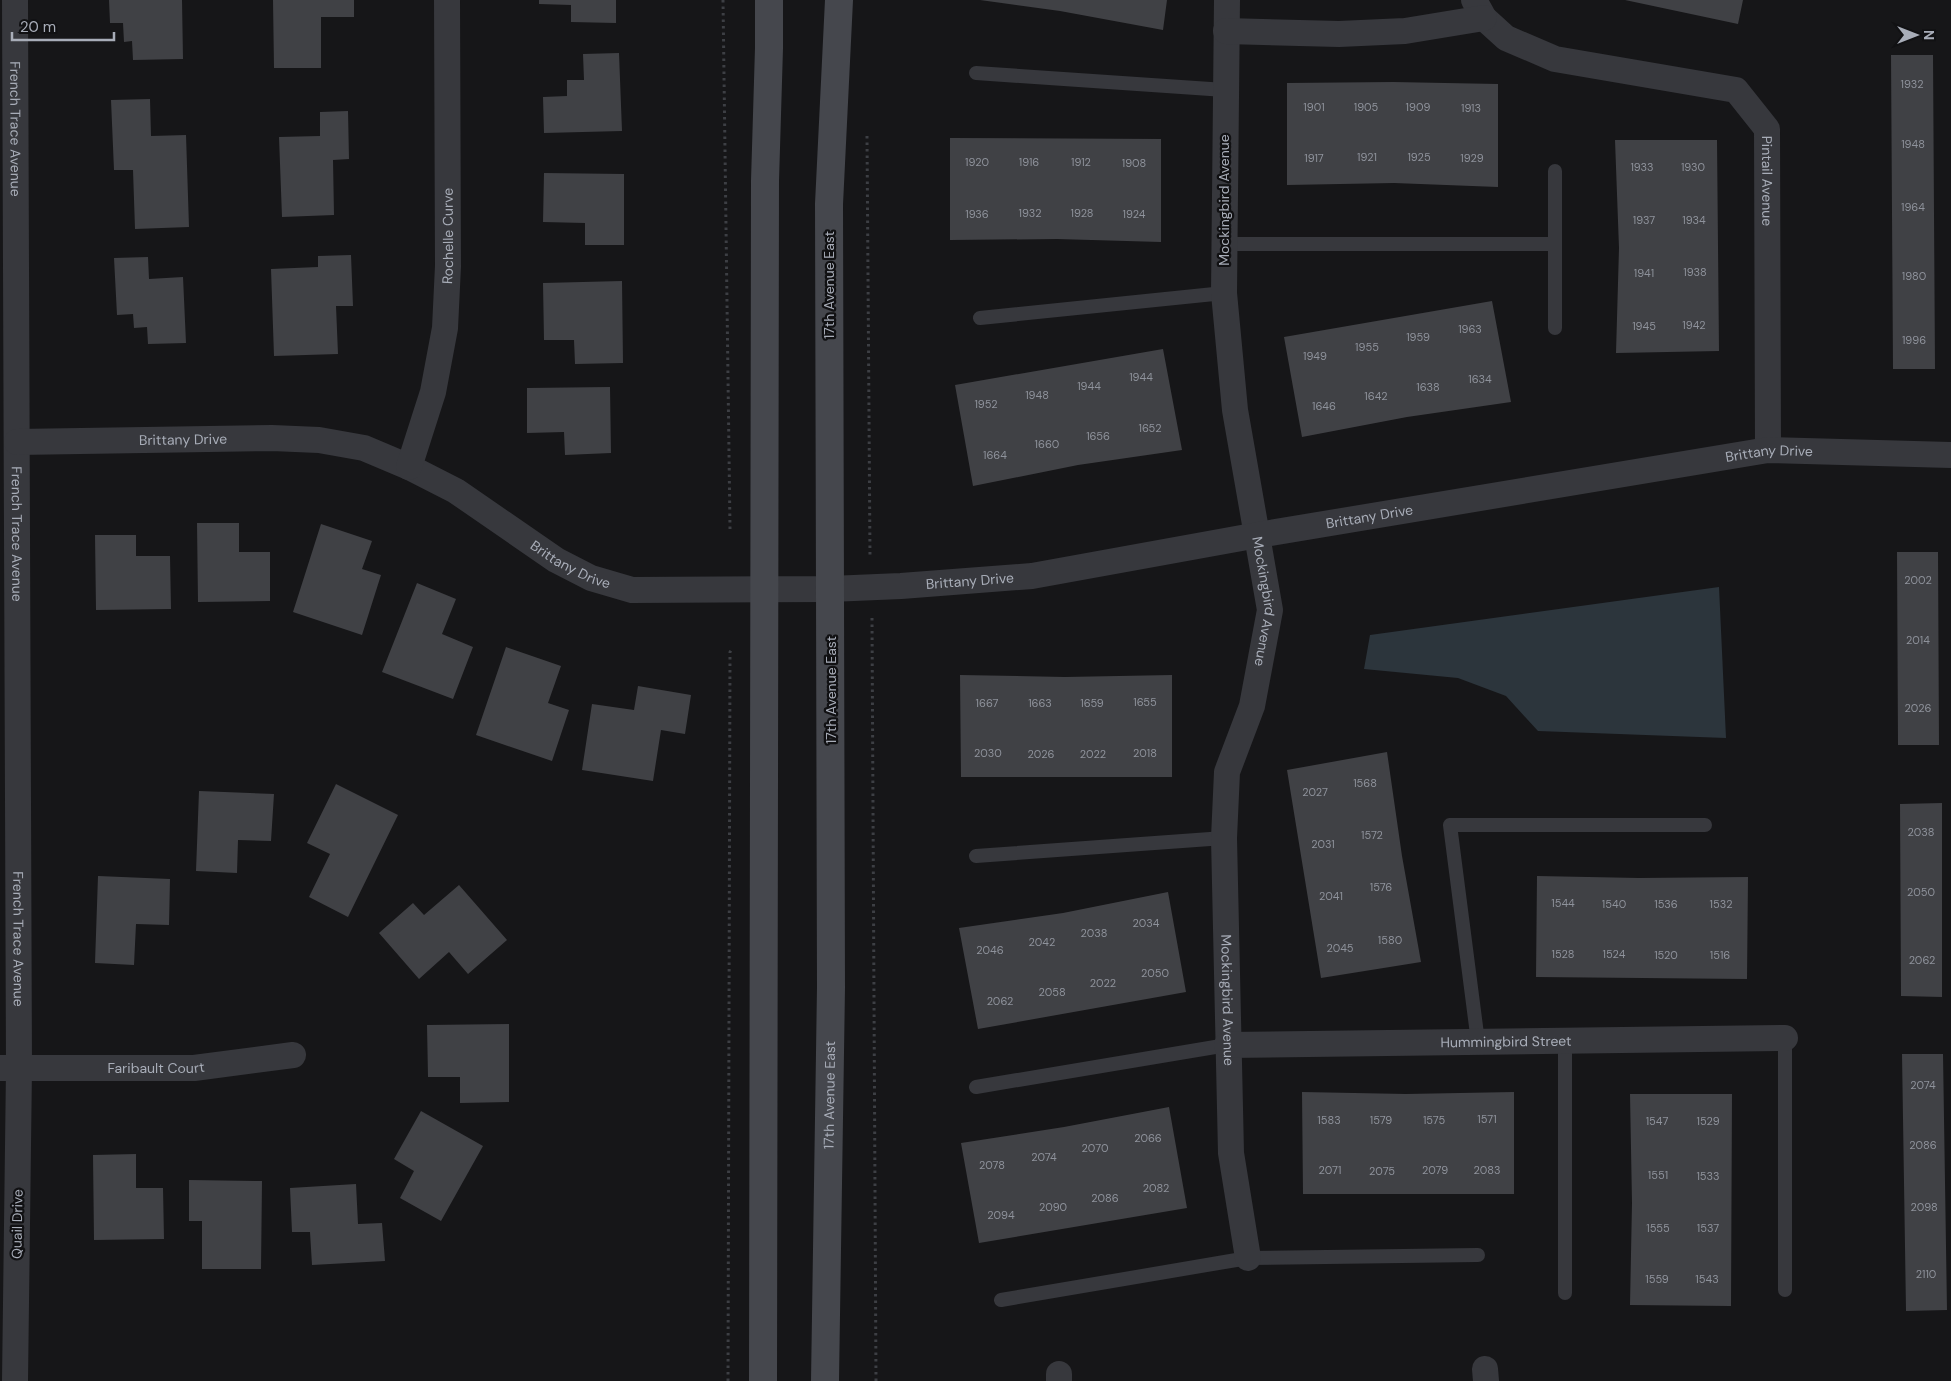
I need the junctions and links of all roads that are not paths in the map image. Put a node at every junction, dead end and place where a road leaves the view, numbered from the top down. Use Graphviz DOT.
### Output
graph roads {
  1 [pos="15,0"];
  2 [pos="447,0"];
  3 [pos="769,0"];
  4 [pos="839,0"];
  5 [pos="1226,0"];
  6 [pos="1479,9"];
  7 [pos="1226,31"];
  8 [pos="976,73"];
  9 [pos="1225,90"];
  10 [pos="1555,171"];
  11 [pos="1224,244"];
  12 [pos="1555,244"];
  13 [pos="1224,293"];
  14 [pos="980,318"];
  15 [pos="1555,328"];
  16 [pos="17,442"];
  17 [pos="1768,450"];
  18 [pos="1951,455"];
  19 [pos="409,467"];
  20 [pos="1258,535"];
  21 [pos="830,589"];
  22 [pos="764,590"];
  23 [pos="1705,824"];
  24 [pos="1224,838"];
  25 [pos="976,856"];
  26 [pos="1785,1038"];
  27 [pos="1565,1040"];
  28 [pos="1478,1042"];
  29 [pos="1227,1045"];
  30 [pos="293,1055"];
  31 [pos="9,1068"];
  32 [pos="976,1087"];
  33 [pos="1478,1255"];
  34 [pos="1248,1258"];
  35 [pos="1785,1290"];
  36 [pos="1565,1293"];
  37 [pos="1001,1300"];
  38 [pos="15,1381"];
  39 [pos="763,1381"];
  40 [pos="825,1381"];
  1 -- 16 [label="street, French Trace Avenue"];
  2 -- 19 [label="street, Rochelle Curve"];
  3 -- 22 [label="street"];
  4 -- 21 [label="street, 17th Avenue East"];
  5 -- 7 [label="street, Mockingbird Avenue"];
  6 -- 7 [label="street"];
  6 -- 17 [label="street, Pintail Avenue"];
  7 -- 9 [label="street, Mockingbird Avenue"];
  8 -- 9 [label="lane"];
  9 -- 11 [label="street, Mockingbird Avenue"];
  10 -- 12 [label="lane"];
  11 -- 12 [label="lane"];
  11 -- 13 [label="street, Mockingbird Avenue"];
  12 -- 15 [label="lane"];
  13 -- 14 [label="lane"];
  13 -- 20 [label="street, Mockingbird Avenue"];
  16 -- 19 [label="street, Brittany Drive"];
  16 -- 31 [label="street, French Trace Avenue"];
  17 -- 18 [label="street, Brittany Drive"];
  17 -- 20 [label="street, Brittany Drive"];
  19 -- 22 [label="street, Brittany Drive"];
  20 -- 21 [label="street, Brittany Drive"];
  20 -- 24 [label="street, Mockingbird Avenue"];
  21 -- 22 [label="street, Brittany Drive"];
  21 -- 40 [label="street, 17th Avenue East"];
  22 -- 39 [label="street"];
  23 -- 28 [label="lane"];
  24 -- 25 [label="lane"];
  24 -- 29 [label="street, Mockingbird Avenue"];
  26 -- 27 [label="street, Hummingbird Street"];
  26 -- 35 [label="lane"];
  27 -- 28 [label="street, Hummingbird Street"];
  27 -- 36 [label="lane"];
  28 -- 29 [label="street, Hummingbird Street"];
  29 -- 32 [label="lane"];
  29 -- 34 [label="street, Mockingbird Avenue"];
  30 -- 31 [label="street, Faribault Court"];
  31 -- 38 [label="street, Quail Drive"];
  33 -- 34 [label="lane"];
  34 -- 37 [label="lane"];
}
